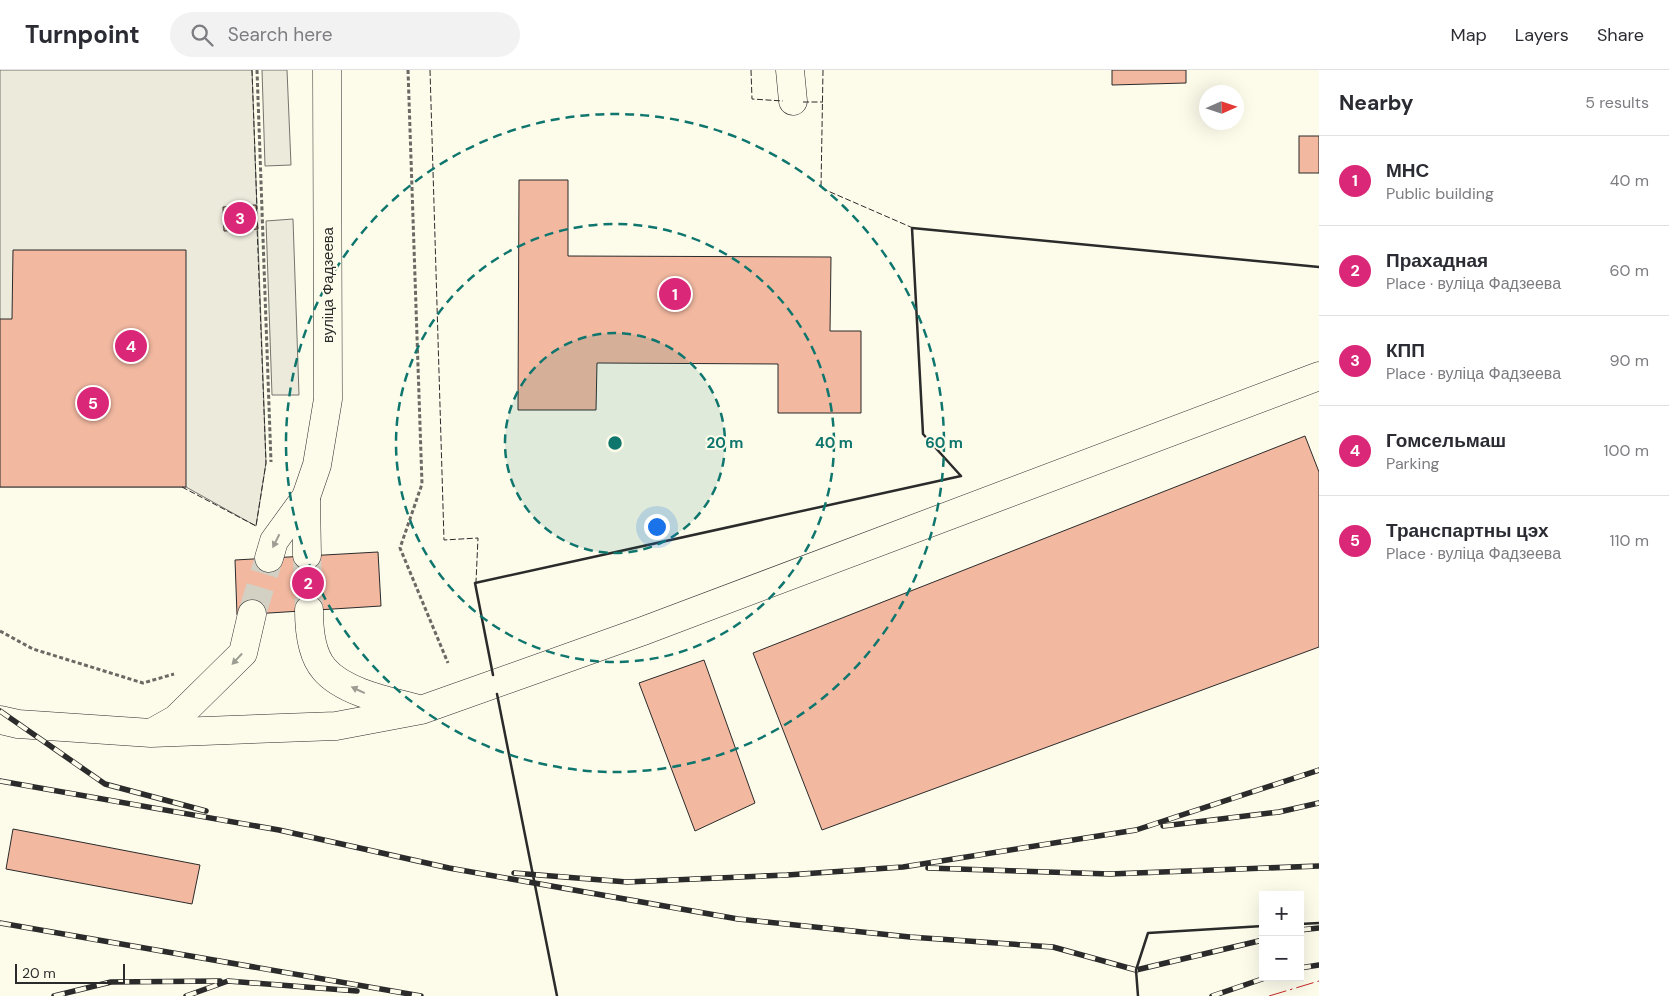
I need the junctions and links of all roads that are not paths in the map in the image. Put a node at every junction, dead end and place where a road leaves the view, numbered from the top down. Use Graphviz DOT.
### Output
graph roads {
  1 [pos="327,70"];
  2 [pos="790,70"];
  3 [pos="793,102"];
  4 [pos="1319,376"];
  5 [pos="306,497"];
  6 [pos="307,555"];
  7 [pos="269,558"];
  8 [pos="309,610"];
  9 [pos="252,614"];
  10 [pos="422,710"];
  11 [pos="0,720"];
  12 [pos="152,733"];
  1 -- 5 [label="street, вуліца Фадзеева"];
  2 -- 3 [label="street"];
  4 -- 10 [label="street"];
  5 -- 6 [label="street"];
  5 -- 7 [label="street, one-way"];
  10 -- 8 [label="street, one-way"];
  9 -- 12 [label="street, one-way"];
  10 -- 12 [label="street"];
  11 -- 12 [label="street"];
}
